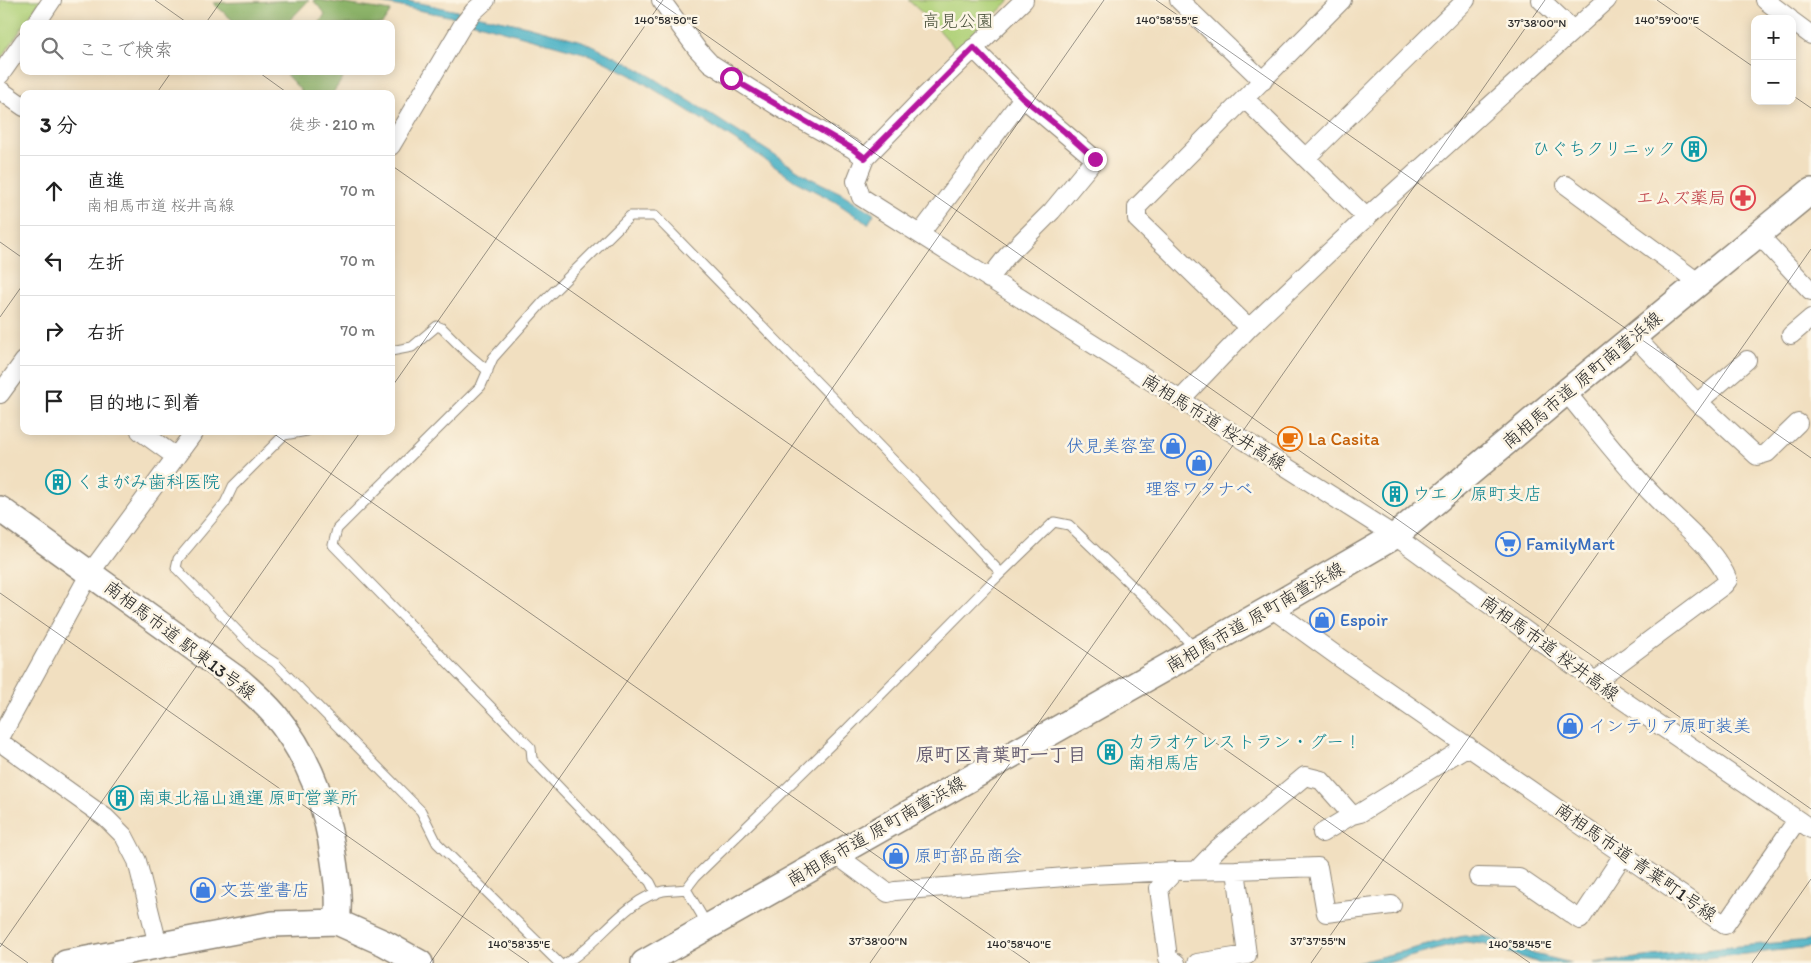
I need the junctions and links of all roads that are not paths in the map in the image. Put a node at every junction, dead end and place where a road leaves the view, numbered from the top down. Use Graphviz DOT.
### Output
graph roads {
  1 [pos="52,0"];
  2 [pos="661,0"];
  3 [pos="1024,0"];
  4 [pos="1179,0"];
  5 [pos="1466,0"];
  6 [pos="1541,0"];
  7 [pos="1607,0"];
  8 [pos="1764,0"];
  9 [pos="1334,3"];
  10 [pos="480,5"];
  11 [pos="1784,15"];
  12 [pos="39,20"];
  13 [pos="1796,24"];
  14 [pos="1573,30"];
  15 [pos="1811,34"];
  16 [pos="20,46"];
  17 [pos="974,48"];
  18 [pos="0,74"];
  19 [pos="1262,81"];
  20 [pos="0,90"];
  21 [pos="1023,98"];
  22 [pos="1245,99"];
  23 [pos="20,104"];
  24 [pos="395,139"];
  25 [pos="865,158"];
  26 [pos="1306,158"];
  27 [pos="1566,186"];
  28 [pos="1811,191"];
  29 [pos="1367,218"];
  30 [pos="920,234"];
  31 [pos="1759,235"];
  32 [pos="989,278"];
  33 [pos="1699,283"];
  34 [pos="1811,291"];
  35 [pos="1811,318"];
  36 [pos="1248,328"];
  37 [pos="1791,335"];
  38 [pos="1634,336"];
  39 [pos="395,350"];
  40 [pos="1747,360"];
  41 [pos="20,366"];
  42 [pos="488,371"];
  43 [pos="1566,392"];
  44 [pos="0,394"];
  45 [pos="1180,400"];
  46 [pos="1697,403"];
  47 [pos="1798,423"];
  48 [pos="146,435"];
  49 [pos="192,435"];
  50 [pos="284,435"];
  51 [pos="176,457"];
  52 [pos="0,509"];
  53 [pos="1394,536"];
  54 [pos="90,573"];
  55 [pos="1001,573"];
  56 [pos="1271,608"];
  57 [pos="1196,650"];
  58 [pos="1594,682"];
  59 [pos="1,735"];
  60 [pos="1468,746"];
  61 [pos="1352,815"];
  62 [pos="1804,824"];
  63 [pos="1322,833"];
  64 [pos="835,854"];
  65 [pos="1623,855"];
  66 [pos="1236,870"];
  67 [pos="1175,871"];
  68 [pos="1196,871"];
  69 [pos="1478,877"];
  70 [pos="686,889"];
  71 [pos="656,894"];
  72 [pos="1392,906"];
  73 [pos="337,922"];
  74 [pos="709,926"];
  75 [pos="158,945"];
  76 [pos="66,963"];
  77 [pos="420,963"];
  78 [pos="559,963"];
  79 [pos="566,963"];
  80 [pos="644,963"];
  81 [pos="1176,963"];
  82 [pos="1197,963"];
  1 -- 12 [label="street"];
  2 -- 25 [label="street"];
  3 -- 17 [label="street"];
  4 -- 19 [label="street"];
  5 -- 26 [label="street"];
  6 -- 14 [label="street"];
  7 -- 14 [label="street"];
  8 -- 11 [label="street"];
  9 -- 19 [label="street"];
  10 -- 24 [label="street"];
  13 -- 15 [label="street"];
  14 -- 29 [label="street"];
  16 -- 18 [label="street"];
  17 -- 21 [label="street"];
  17 -- 25 [label="street"];
  19 -- 22 [label="street"];
  20 -- 23 [label="street"];
  21 -- 30 [label="street"];
  21 -- 32 [label="street"];
  22 -- 26 [label="street"];
  22 -- 36 [label="street"];
  25 -- 30 [label="street, 南相馬市道 桜井高線"];
  26 -- 29 [label="street"];
  27 -- 33 [label="street"];
  28 -- 31 [label="street, 南相馬市道 原町南萱浜線"];
  29 -- 36 [label="street"];
  30 -- 32 [label="street, 南相馬市道 桜井高線"];
  31 -- 33 [label="street, 南相馬市道 原町南萱浜線"];
  31 -- 34 [label="street"];
  32 -- 45 [label="street, 南相馬市道 桜井高線"];
  33 -- 38 [label="street, 南相馬市道 原町南萱浜線"];
  35 -- 37 [label="street"];
  36 -- 45 [label="street"];
  38 -- 43 [label="street, 南相馬市道 原町南萱浜線"];
  38 -- 46 [label="street"];
  39 -- 42 [label="lane"];
  40 -- 46 [label="street"];
  41 -- 44 [label="street"];
  42 -- 55 [label="lane"];
  42 -- 71 [label="lane"];
  43 -- 53 [label="street, 南相馬市道 原町南萱浜線"];
  43 -- 58 [label="street"];
  45 -- 53 [label="street, 南相馬市道 桜井高線"];
  46 -- 47 [label="street"];
  48 -- 51 [label="street"];
  49 -- 51 [label="street"];
  50 -- 78 [label="lane"];
  51 -- 54 [label="street"];
  52 -- 54 [label="street, 南相馬市道 駅東13号線"];
  53 -- 56 [label="street, 南相馬市道 原町南萱浜線"];
  53 -- 58 [label="street, 南相馬市道 桜井高線"];
  54 -- 59 [label="street"];
  54 -- 73 [label="street, 南相馬市道 駅東13号線"];
  55 -- 57 [label="lane"];
  55 -- 70 [label="lane"];
  56 -- 57 [label="street, 南相馬市道 原町南萱浜線"];
  56 -- 60 [label="street, 南相馬市道 青葉町1号線"];
  57 -- 64 [label="street, 南相馬市道 原町南萱浜線"];
  58 -- 62 [label="street, 南相馬市道 桜井高線"];
  59 -- 75 [label="street"];
  60 -- 61 [label="street"];
  60 -- 65 [label="street, 南相馬市道 青葉町1号線"];
  61 -- 63 [label="street"];
  61 -- 68 [label="street"];
  62 -- 65 [label="street, 南相馬市道 青葉町1号線"];
  64 -- 67 [label="street"];
  64 -- 74 [label="street, 南相馬市道 原町南萱浜線"];
  65 -- 69 [label="street"];
  66 -- 68 [label="street"];
  66 -- 72 [label="street"];
  66 -- 82 [label="street"];
  67 -- 68 [label="street"];
  67 -- 81 [label="street"];
  70 -- 71 [label="lane"];
  70 -- 74 [label="lane"];
  71 -- 79 [label="lane"];
  73 -- 75 [label="street"];
  73 -- 77 [label="street"];
  74 -- 80 [label="street, 南相馬市道 原町南萱浜線"];
  75 -- 76 [label="street"];
}
